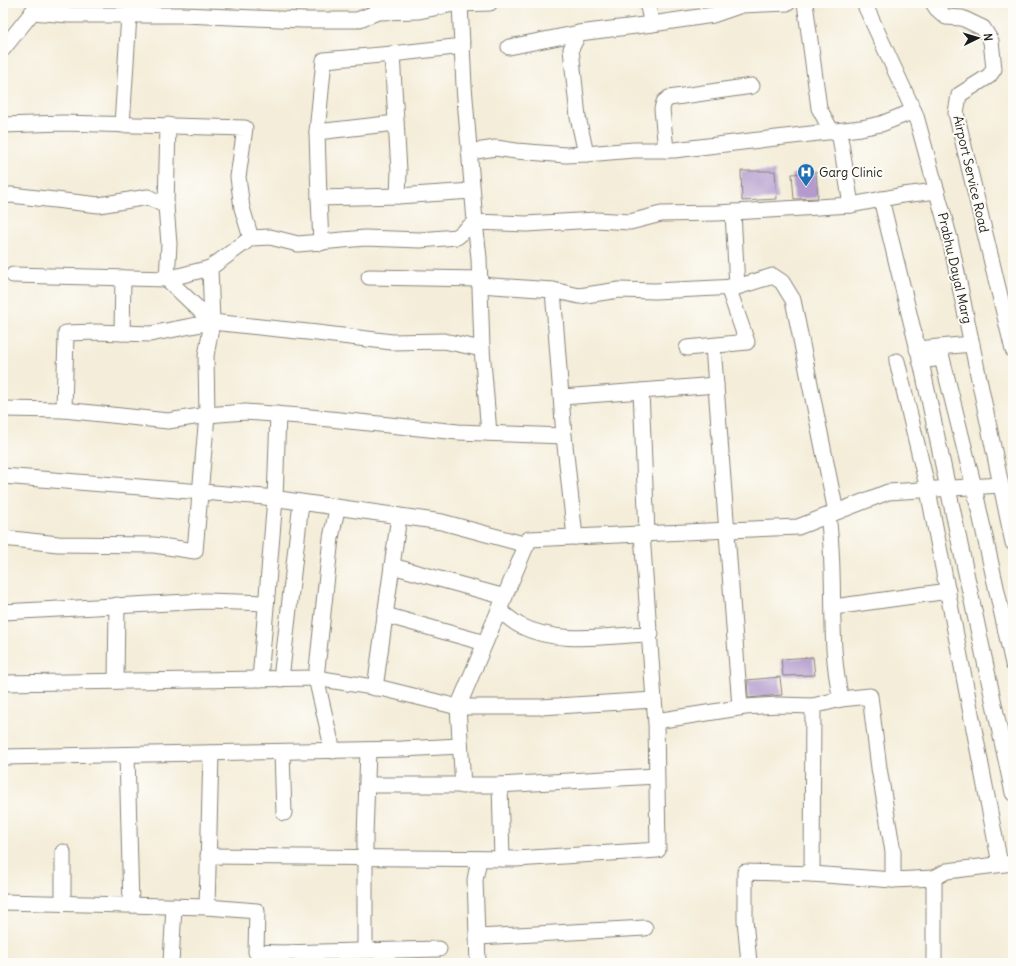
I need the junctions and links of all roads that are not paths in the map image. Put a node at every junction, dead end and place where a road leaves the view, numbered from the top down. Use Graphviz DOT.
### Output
graph roads {
  1 [pos="490,3"];
  2 [pos="647,3"];
  3 [pos="788,3"];
  4 [pos="805,3"];
  5 [pos="864,3"];
  6 [pos="933,3"];
  7 [pos="460,4"];
  8 [pos="36,8"];
  9 [pos="378,8"];
  10 [pos="210,10"];
  11 [pos="129,15"];
  12 [pos="652,24"];
  13 [pos="579,33"];
  14 [pos="463,46"];
  15 [pos="509,47"];
  16 [pos="3,49"];
  17 [pos="392,54"];
  18 [pos="752,86"];
  19 [pos="914,111"];
  20 [pos="396,123"];
  21 [pos="122,124"];
  22 [pos="3,125"];
  23 [pos="168,125"];
  24 [pos="836,131"];
  25 [pos="317,132"];
  26 [pos="666,150"];
  27 [pos="470,152"];
  28 [pos="586,154"];
  29 [pos="472,191"];
  30 [pos="937,191"];
  31 [pos="3,196"];
  32 [pos="398,196"];
  33 [pos="319,198"];
  34 [pos="882,199"];
  35 [pos="166,206"];
  36 [pos="851,206"];
  37 [pos="733,212"];
  38 [pos="474,222"];
  39 [pos="251,238"];
  40 [pos="321,243"];
  41 [pos="210,268"];
  42 [pos="13,275"];
  43 [pos="369,277"];
  44 [pos="123,278"];
  45 [pos="167,279"];
  46 [pos="480,282"];
  47 [pos="733,287"];
  48 [pos="553,290"];
  49 [pos="212,322"];
  50 [pos="122,333"];
  51 [pos="972,344"];
  52 [pos="713,346"];
  53 [pos="482,348"];
  54 [pos="687,348"];
  55 [pos="1013,350"];
  56 [pos="919,355"];
  57 [pos="897,361"];
  58 [pos="716,385"];
  59 [pos="641,391"];
  60 [pos="562,397"];
  61 [pos="3,409"];
  62 [pos="64,410"];
  63 [pos="278,414"];
  64 [pos="207,415"];
  65 [pos="489,433"];
  66 [pos="564,436"];
  67 [pos="3,476"];
  68 [pos="1001,485"];
  69 [pos="974,487"];
  70 [pos="948,488"];
  71 [pos="928,490"];
  72 [pos="200,493"];
  73 [pos="275,499"];
  74 [pos="301,503"];
  75 [pos="337,509"];
  76 [pos="832,514"];
  77 [pos="399,516"];
  78 [pos="727,530"];
  79 [pos="644,534"];
  80 [pos="575,537"];
  81 [pos="3,538"];
  82 [pos="1013,543"];
  83 [pos="527,545"];
  84 [pos="392,566"];
  85 [pos="948,591"];
  86 [pos="505,597"];
  87 [pos="266,603"];
  88 [pos="117,605"];
  89 [pos="834,606"];
  90 [pos="499,611"];
  91 [pos="3,612"];
  92 [pos="385,615"];
  93 [pos="651,634"];
  94 [pos="485,643"];
  95 [pos="1013,664"];
  96 [pos="316,678"];
  97 [pos="260,679"];
  98 [pos="281,679"];
  99 [pos="116,681"];
  100 [pos="3,682"];
  101 [pos="375,688"];
  102 [pos="841,699"];
  103 [pos="654,700"];
  104 [pos="813,706"];
  105 [pos="458,707"];
  106 [pos="740,707"];
  107 [pos="656,721"];
  108 [pos="460,746"];
  109 [pos="368,750"];
  110 [pos="333,751"];
  111 [pos="282,752"];
  112 [pos="211,753"];
  113 [pos="126,755"];
  114 [pos="3,758"];
  115 [pos="656,776"];
  116 [pos="367,785"];
  117 [pos="500,785"];
  118 [pos="463,786"];
  119 [pos="1013,793"];
  120 [pos="284,813"];
  121 [pos="63,852"];
  122 [pos="208,856"];
  123 [pos="366,857"];
  124 [pos="502,858"];
  125 [pos="479,859"];
  126 [pos="1006,863"];
  127 [pos="812,874"];
  128 [pos="934,878"];
  129 [pos="893,880"];
  130 [pos="3,902"];
  131 [pos="63,903"];
  132 [pos="131,904"];
  133 [pos="174,906"];
  134 [pos="207,907"];
  135 [pos="646,928"];
  136 [pos="478,937"];
  137 [pos="439,949"];
  138 [pos="365,951"];
  139 [pos="280,958"];
  140 [pos="170,963"];
  141 [pos="478,963"];
  142 [pos="749,963"];
  143 [pos="934,963"];
  1 -- 7 [label="street"];
  2 -- 12 [label="street"];
  3 -- 12 [label="street"];
  4 -- 24 [label="street"];
  5 -- 19 [label="street, Prabhu Dayal Marg"];
  6 -- 55 [label="street, Airport Service Road"];
  7 -- 9 [label="street"];
  7 -- 14 [label="street"];
  8 -- 11 [label="street"];
  8 -- 16 [label="street"];
  9 -- 10 [label="street"];
  10 -- 11 [label="street"];
  11 -- 21 [label="street"];
  12 -- 13 [label="street"];
  13 -- 15 [label="street"];
  13 -- 28 [label="street"];
  14 -- 17 [label="street"];
  14 -- 27 [label="street"];
  17 -- 20 [label="street"];
  17 -- 25 [label="street"];
  18 -- 26 [label="street"];
  19 -- 24 [label="street"];
  19 -- 30 [label="street, Prabhu Dayal Marg"];
  20 -- 25 [label="street"];
  20 -- 32 [label="street"];
  21 -- 22 [label="street"];
  21 -- 23 [label="street"];
  23 -- 35 [label="street"];
  23 -- 39 [label="street"];
  24 -- 26 [label="street"];
  24 -- 36 [label="street"];
  25 -- 33 [label="street"];
  26 -- 28 [label="street"];
  27 -- 28 [label="street"];
  27 -- 29 [label="street"];
  29 -- 32 [label="street"];
  29 -- 38 [label="street"];
  30 -- 34 [label="street"];
  30 -- 51 [label="street, Prabhu Dayal Marg"];
  31 -- 35 [label="street"];
  32 -- 33 [label="street"];
  33 -- 40 [label="street"];
  34 -- 36 [label="street"];
  34 -- 56 [label="street"];
  35 -- 45 [label="street"];
  36 -- 37 [label="street"];
  37 -- 38 [label="street"];
  37 -- 47 [label="street"];
  38 -- 40 [label="street"];
  38 -- 46 [label="street"];
  39 -- 40 [label="street"];
  39 -- 41 [label="street"];
  41 -- 45 [label="street"];
  41 -- 49 [label="street"];
  42 -- 44 [label="street"];
  43 -- 46 [label="street"];
  44 -- 45 [label="street"];
  44 -- 50 [label="street"];
  45 -- 49 [label="street"];
  46 -- 48 [label="street"];
  46 -- 53 [label="street"];
  47 -- 48 [label="street"];
  47 -- 52 [label="street"];
  47 -- 76 [label="street"];
  48 -- 60 [label="street"];
  49 -- 50 [label="street"];
  49 -- 53 [label="street"];
  49 -- 64 [label="street"];
  50 -- 62 [label="street"];
  51 -- 56 [label="street"];
  51 -- 68 [label="street, Prabhu Dayal Marg"];
  52 -- 54 [label="street"];
  52 -- 58 [label="street"];
  53 -- 65 [label="street"];
  56 -- 69 [label="street"];
  56 -- 70 [label="street"];
  57 -- 71 [label="street"];
  58 -- 59 [label="street"];
  58 -- 78 [label="street"];
  59 -- 60 [label="street"];
  59 -- 79 [label="street"];
  60 -- 66 [label="street"];
  61 -- 62 [label="street"];
  62 -- 64 [label="street"];
  63 -- 64 [label="street"];
  63 -- 65 [label="street"];
  63 -- 73 [label="street"];
  64 -- 72 [label="street"];
  65 -- 66 [label="street"];
  66 -- 80 [label="street"];
  67 -- 72 [label="street"];
  68 -- 69 [label="street"];
  68 -- 82 [label="street, Prabhu Dayal Marg"];
  69 -- 70 [label="street"];
  69 -- 95 [label="street"];
  70 -- 71 [label="street"];
  70 -- 119 [label="street"];
  71 -- 76 [label="street"];
  71 -- 85 [label="street"];
  72 -- 73 [label="street"];
  72 -- 81 [label="street"];
  73 -- 74 [label="street"];
  73 -- 87 [label="street"];
  74 -- 75 [label="street"];
  74 -- 98 [label="street"];
  75 -- 77 [label="street"];
  75 -- 96 [label="street"];
  76 -- 78 [label="street"];
  76 -- 89 [label="street"];
  77 -- 83 [label="street"];
  77 -- 84 [label="street"];
  78 -- 79 [label="street"];
  78 -- 106 [label="street"];
  79 -- 80 [label="street"];
  79 -- 93 [label="street"];
  80 -- 83 [label="street"];
  83 -- 86 [label="street"];
  84 -- 86 [label="street"];
  84 -- 92 [label="street"];
  85 -- 89 [label="street"];
  85 -- 126 [label="street"];
  86 -- 90 [label="street"];
  87 -- 88 [label="street"];
  87 -- 97 [label="street"];
  88 -- 91 [label="street"];
  88 -- 99 [label="street"];
  89 -- 102 [label="street"];
  90 -- 93 [label="street"];
  90 -- 94 [label="street"];
  92 -- 94 [label="street"];
  92 -- 101 [label="street"];
  93 -- 103 [label="street"];
  94 -- 105 [label="street"];
  96 -- 98 [label="street"];
  96 -- 101 [label="street"];
  96 -- 110 [label="street"];
  97 -- 98 [label="street"];
  97 -- 99 [label="street"];
  99 -- 100 [label="street"];
  101 -- 105 [label="street"];
  102 -- 104 [label="street"];
  102 -- 129 [label="street"];
  103 -- 105 [label="street"];
  103 -- 107 [label="street"];
  104 -- 106 [label="street"];
  104 -- 127 [label="street"];
  105 -- 108 [label="street"];
  106 -- 107 [label="street"];
  107 -- 115 [label="street"];
  108 -- 109 [label="street"];
  108 -- 118 [label="street"];
  109 -- 110 [label="street"];
  109 -- 116 [label="street"];
  110 -- 111 [label="street"];
  111 -- 112 [label="street"];
  111 -- 120 [label="street"];
  112 -- 113 [label="street"];
  112 -- 122 [label="street"];
  113 -- 114 [label="street"];
  113 -- 132 [label="street"];
  115 -- 117 [label="street"];
  115 -- 124 [label="street"];
  116 -- 118 [label="street"];
  116 -- 123 [label="street"];
  117 -- 118 [label="street"];
  117 -- 124 [label="street"];
  121 -- 131 [label="street"];
  122 -- 123 [label="street"];
  122 -- 134 [label="street"];
  123 -- 125 [label="street"];
  123 -- 138 [label="street"];
  124 -- 125 [label="street"];
  125 -- 136 [label="street"];
  126 -- 128 [label="street"];
  127 -- 129 [label="street"];
  127 -- 142 [label="street"];
  128 -- 129 [label="street"];
  128 -- 143 [label="street"];
  130 -- 131 [label="street"];
  131 -- 132 [label="street"];
  132 -- 133 [label="street"];
  133 -- 134 [label="street"];
  133 -- 140 [label="street"];
  134 -- 139 [label="street"];
  135 -- 136 [label="street"];
  136 -- 141 [label="street"];
  137 -- 138 [label="street"];
  138 -- 139 [label="street"];
}
